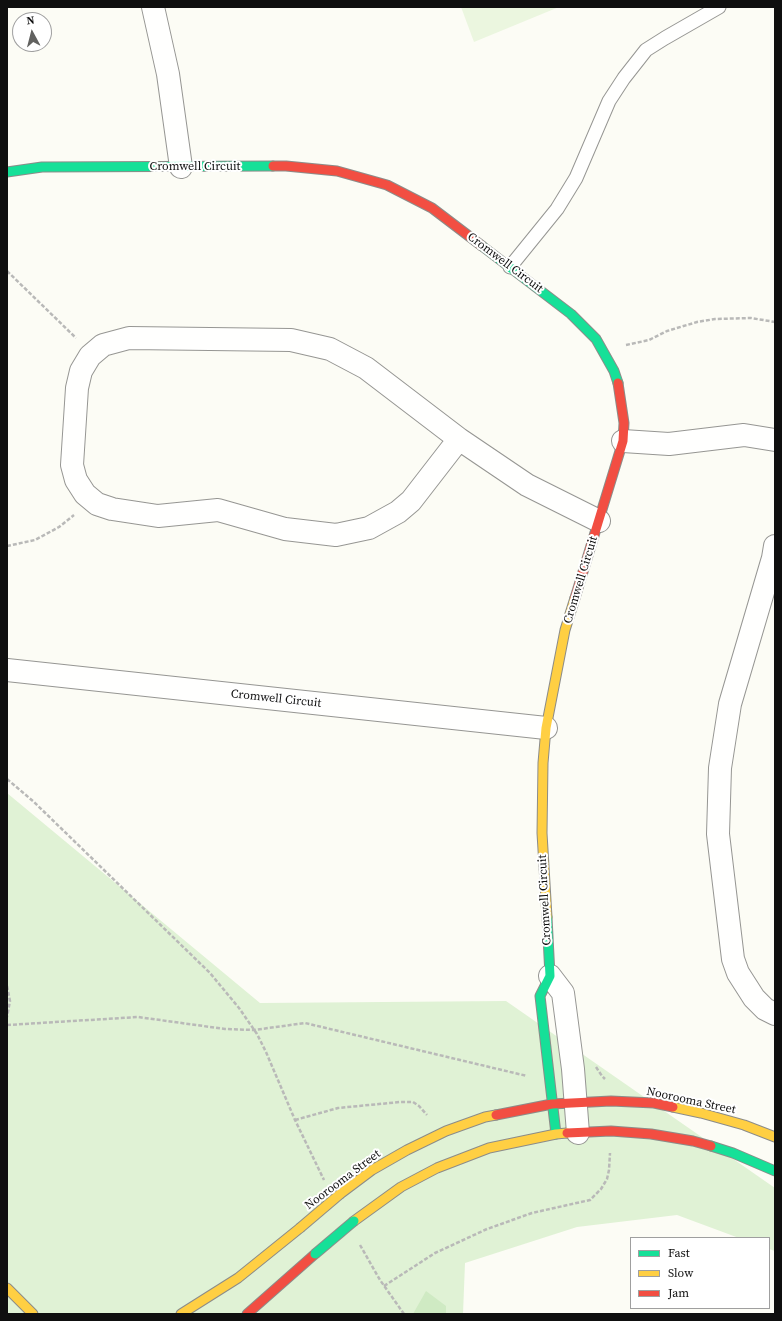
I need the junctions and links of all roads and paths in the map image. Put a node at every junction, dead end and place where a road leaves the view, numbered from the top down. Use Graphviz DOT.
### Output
graph roads {
  1 [pos="153,7"];
  2 [pos="719,7"];
  3 [pos="181,167"];
  4 [pos="7,172"];
  5 [pos="510,267"];
  6 [pos="7,271"];
  7 [pos="775,322"];
  8 [pos="623,346"];
  9 [pos="92,354"];
  10 [pos="459,439"];
  11 [pos="775,440"];
  12 [pos="623,441"];
  13 [pos="92,500"];
  14 [pos="599,521"];
  15 [pos="7,546"];
  16 [pos="775,546"];
  17 [pos="7,670"];
  18 [pos="546,728"];
  19 [pos="7,779"];
  20 [pos="550,976"];
  21 [pos="7,986"];
  22 [pos="775,1014"];
  23 [pos="7,1017"];
  24 [pos="7,1025"];
  25 [pos="254,1030"];
  26 [pos="528,1071"];
  27 [pos="527,1076"];
  28 [pos="525,1081"];
  29 [pos="576,1103"];
  30 [pos="552,1104"];
  31 [pos="295,1120"];
  32 [pos="432,1120"];
  33 [pos="611,1131"];
  34 [pos="578,1133"];
  35 [pos="556,1134"];
  36 [pos="775,1137"];
  37 [pos="775,1171"];
  38 [pos="326,1185"];
  39 [pos="357,1239"];
  40 [pos="384,1286"];
  41 [pos="7,1288"];
  42 [pos="33,1314"];
  43 [pos="181,1314"];
  44 [pos="247,1314"];
  45 [pos="404,1314"];
  1 -- 3 [label="street"];
  2 -- 5 [label="lane"];
  3 -- 4 [label="main road, Cromwell Circuit"];
  3 -- 5 [label="main road, Cromwell Circuit"];
  5 -- 12 [label="main road, Cromwell Circuit"];
  6 -- 9 [label="path"];
  7 -- 8 [label="path"];
  9 -- 10 [label="street"];
  9 -- 13 [label="street"];
  10 -- 13 [label="street"];
  10 -- 14 [label="street"];
  11 -- 12 [label="street"];
  12 -- 14 [label="main road, Cromwell Circuit"];
  13 -- 15 [label="path"];
  14 -- 18 [label="main road, Cromwell Circuit"];
  16 -- 22 [label="street"];
  17 -- 18 [label="street, Cromwell Circuit"];
  18 -- 20 [label="main road, Cromwell Circuit"];
  19 -- 25 [label="path"];
  20 -- 29 [label="street"];
  20 -- 30 [label="main road, Cromwell Circuit"];
  21 -- 23 [label="path"];
  24 -- 25 [label="path"];
  25 -- 27 [label="path"];
  25 -- 31 [label="path"];
  26 -- 27 [label="path"];
  27 -- 28 [label="path"];
  29 -- 30 [label="main road, Noorooma Street"];
  29 -- 34 [label="street"];
  29 -- 36 [label="main road, Noorooma Street"];
  30 -- 35 [label="main road, Cromwell Circuit"];
  30 -- 43 [label="main road, Noorooma Street, bridge"];
  31 -- 32 [label="path"];
  31 -- 38 [label="path"];
  33 -- 34 [label="main road"];
  33 -- 37 [label="main road"];
  33 -- 40 [label="path"];
  34 -- 35 [label="main road"];
  35 -- 44 [label="main road, bridge"];
  39 -- 40 [label="path"];
  40 -- 45 [label="path"];
  41 -- 42 [label="main road"];
}
